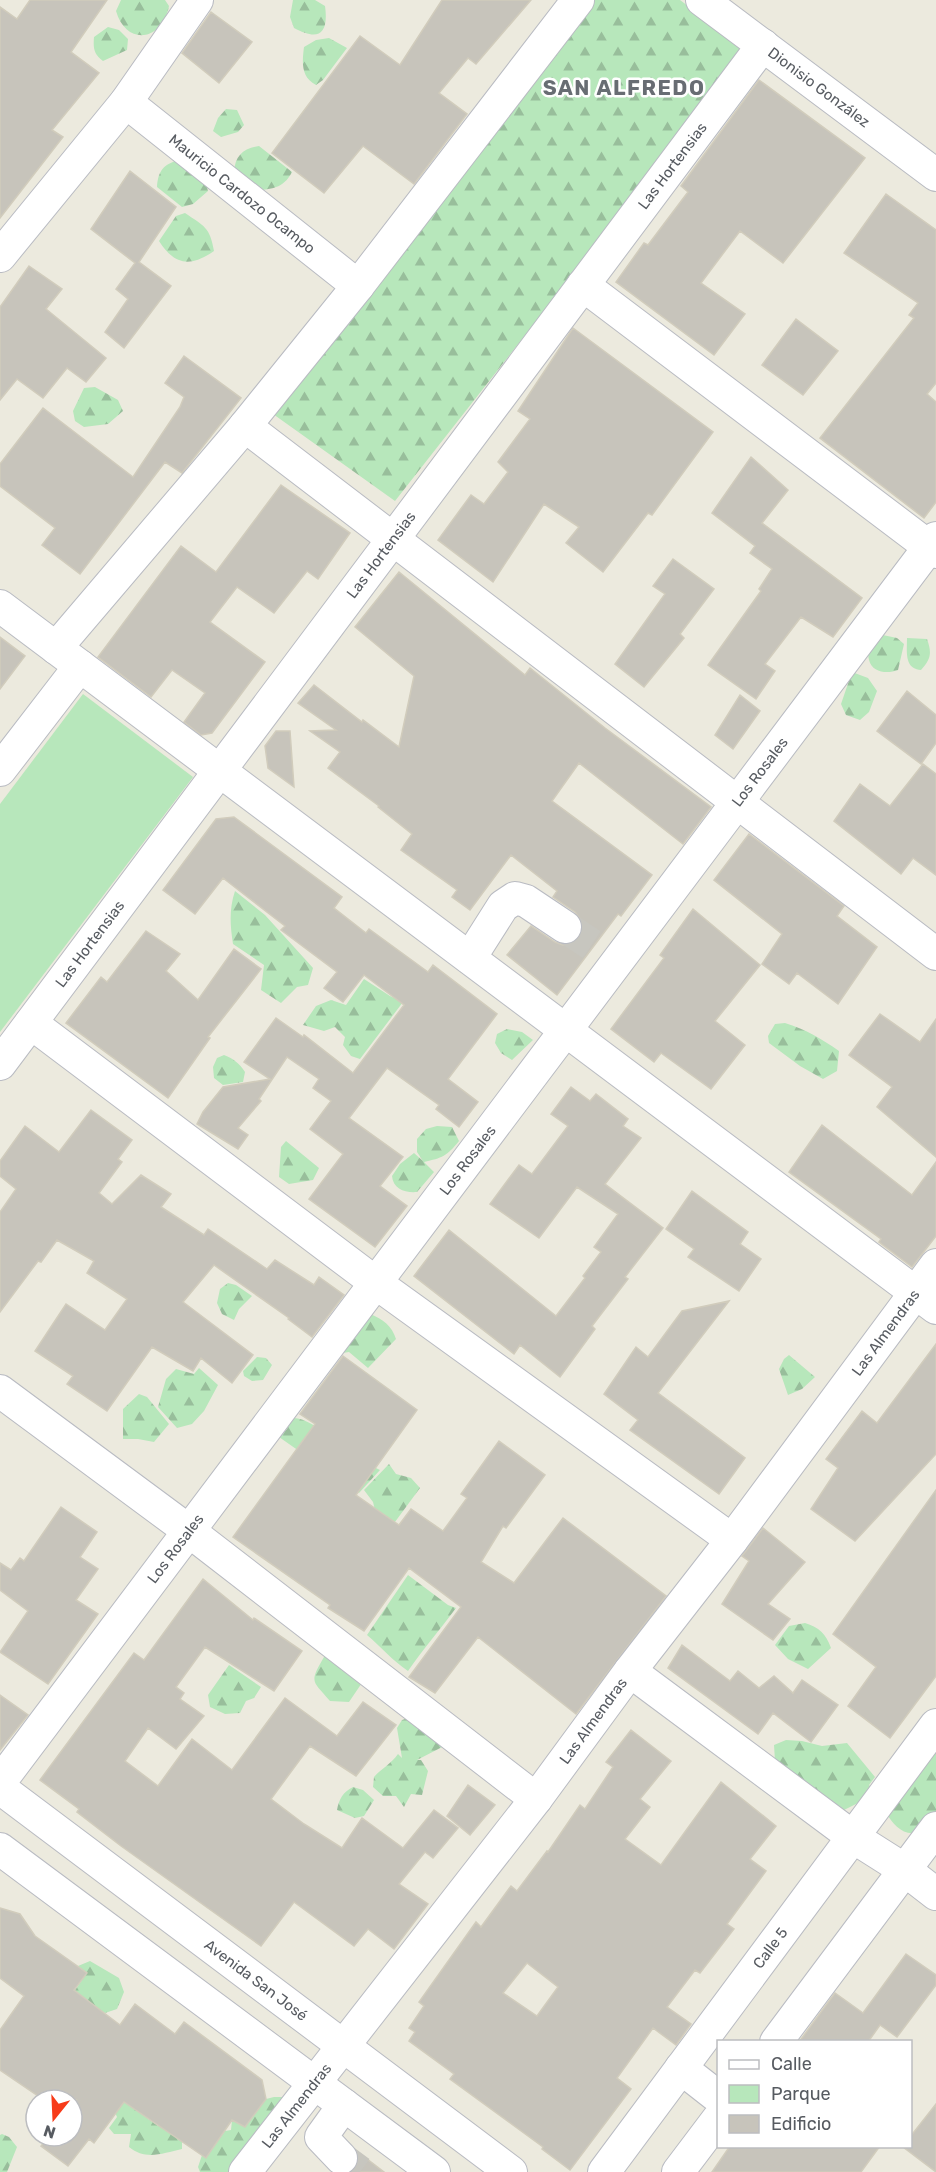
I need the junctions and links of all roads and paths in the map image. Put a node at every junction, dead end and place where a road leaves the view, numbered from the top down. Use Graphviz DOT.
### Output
graph roads {
  1 [pos="196,0"];
  2 [pos="578,0"];
  3 [pos="702,0"];
  4 [pos="763,45"];
  5 [pos="126,102"];
  6 [pos="933,168"];
  7 [pos="0,256"];
  8 [pos="584,285"];
  9 [pos="358,286"];
  10 [pos="245,426"];
  11 [pos="393,539"];
  12 [pos="934,546"];
  13 [pos="0,606"];
  14 [pos="68,657"];
  15 [pos="0,770"];
  16 [pos="220,771"];
  17 [pos="738,802"];
  18 [pos="565,927"];
  19 [pos="936,954"];
  20 [pos="470,958"];
  21 [pos="31,1023"];
  22 [pos="566,1030"];
  23 [pos="0,1064"];
  24 [pos="936,1265"];
  25 [pos="376,1283"];
  26 [pos="926,1300"];
  27 [pos="0,1391"];
  28 [pos="189,1531"];
  29 [pos="732,1540"];
  30 [pos="630,1671"];
  31 [pos="936,1725"];
  32 [pos="0,1782"];
  33 [pos="0,1788"];
  34 [pos="536,1798"];
  35 [pos="936,1828"];
  36 [pos="853,1837"];
  37 [pos="0,1849"];
  38 [pos="905,1870"];
  39 [pos="936,1894"];
  40 [pos="778,2040"];
  41 [pos="344,2046"];
  42 [pos="681,2068"];
  43 [pos="314,2082"];
  44 [pos="717,2096"];
  45 [pos="344,2105"];
  46 [pos="291,2112"];
  47 [pos="717,2120"];
  48 [pos="245,2172"];
  49 [pos="434,2172"];
  50 [pos="511,2172"];
  51 [pos="604,2172"];
  52 [pos="678,2172"];
  1 -- 5 [label="street"];
  2 -- 9 [label="street"];
  3 -- 4 [label="street, Dionisio González"];
  4 -- 6 [label="street, Dionisio González"];
  4 -- 8 [label="street, Las Hortensias"];
  5 -- 7 [label="street"];
  5 -- 9 [label="street, Mauricio Cardozo Ocampo"];
  8 -- 11 [label="street, Las Hortensias"];
  8 -- 12 [label="street"];
  9 -- 10 [label="street"];
  10 -- 11 [label="street"];
  10 -- 14 [label="street"];
  11 -- 16 [label="street, Las Hortensias"];
  11 -- 17 [label="street"];
  12 -- 17 [label="street, Los Rosales"];
  13 -- 14 [label="street"];
  14 -- 15 [label="street"];
  14 -- 16 [label="street"];
  16 -- 20 [label="street"];
  16 -- 21 [label="street, Las Hortensias"];
  17 -- 19 [label="street"];
  17 -- 22 [label="street, Los Rosales"];
  18 -- 20 [label="street"];
  20 -- 22 [label="street"];
  21 -- 23 [label="street, Las Hortensias"];
  21 -- 25 [label="street"];
  22 -- 25 [label="street, Los Rosales"];
  22 -- 26 [label="street"];
  24 -- 26 [label="street, Las Almendras"];
  25 -- 28 [label="street, Los Rosales"];
  25 -- 29 [label="street"];
  26 -- 29 [label="street, Las Almendras"];
  27 -- 28 [label="street"];
  28 -- 32 [label="street, Los Rosales"];
  28 -- 34 [label="street"];
  29 -- 30 [label="street, Las Almendras"];
  30 -- 34 [label="street, Las Almendras"];
  30 -- 36 [label="street"];
  31 -- 36 [label="street, Calle 5"];
  33 -- 41 [label="street, Avenida San José"];
  34 -- 41 [label="street, Las Almendras"];
  35 -- 38 [label="street"];
  36 -- 38 [label="street"];
  36 -- 42 [label="street, Calle 5"];
  37 -- 43 [label="street"];
  38 -- 39 [label="street"];
  38 -- 40 [label="street"];
  41 -- 43 [label="street, Las Almendras"];
  41 -- 50 [label="street, Avenida San José"];
  42 -- 44 [label="street"];
  42 -- 51 [label="street, Calle 5"];
  43 -- 45 [label="street"];
  43 -- 46 [label="street, Las Almendras"];
  45 -- 46 [label="street"];
  45 -- 49 [label="street"];
  46 -- 48 [label="street, Las Almendras"];
  47 -- 52 [label="street"];
}
